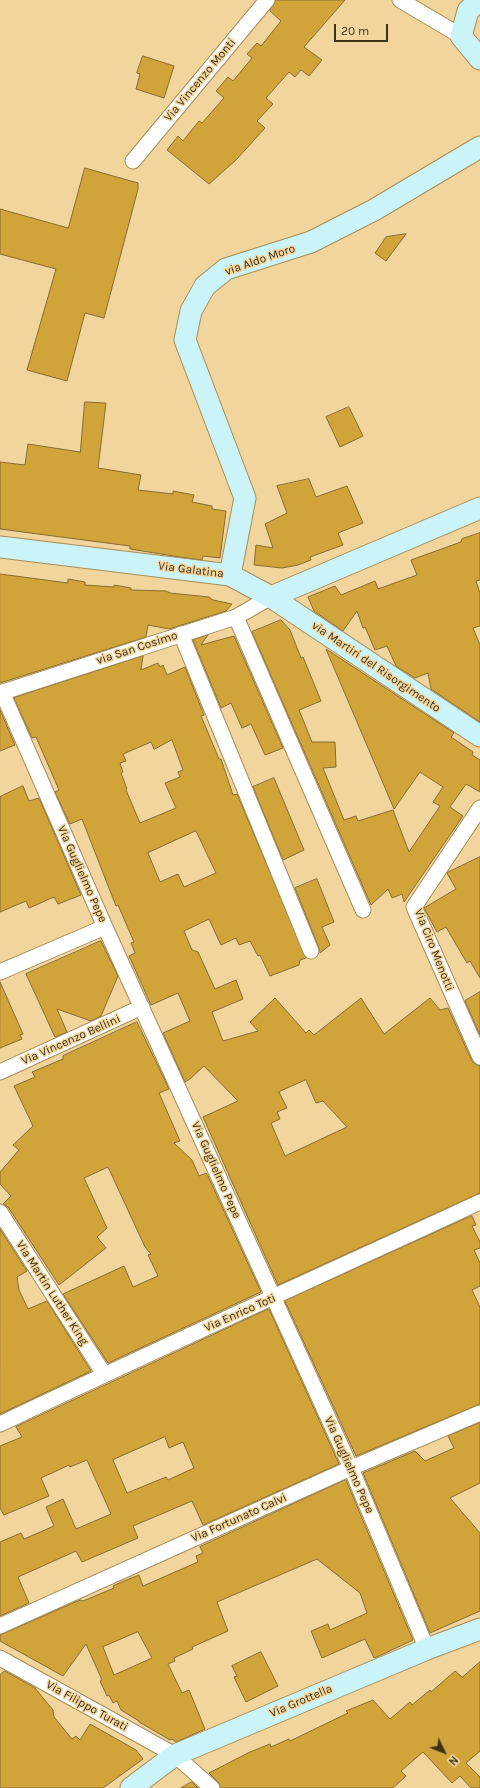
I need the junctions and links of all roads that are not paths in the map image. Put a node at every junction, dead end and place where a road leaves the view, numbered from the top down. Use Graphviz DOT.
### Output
graph roads {
  1 [pos="267,0"];
  2 [pos="400,0"];
  3 [pos="479,0"];
  4 [pos="461,36"];
  5 [pos="480,59"];
  6 [pos="480,147"];
  7 [pos="132,161"];
  8 [pos="480,508"];
  9 [pos="0,547"];
  10 [pos="230,575"];
  11 [pos="271,597"];
  12 [pos="236,617"];
  13 [pos="181,634"];
  14 [pos="1,692"];
  15 [pos="480,736"];
  16 [pos="480,808"];
  17 [pos="363,910"];
  18 [pos="105,927"];
  19 [pos="311,951"];
  20 [pos="0,972"];
  21 [pos="142,1007"];
  22 [pos="480,1057"];
  23 [pos="0,1072"];
  24 [pos="480,1202"];
  25 [pos="0,1212"];
  26 [pos="274,1298"];
  27 [pos="104,1374"];
  28 [pos="480,1412"];
  29 [pos="0,1424"];
  30 [pos="351,1468"];
  31 [pos="0,1626"];
  32 [pos="480,1629"];
  33 [pos="427,1648"];
  34 [pos="0,1658"];
  35 [pos="175,1754"];
  36 [pos="131,1788"];
  37 [pos="212,1788"];
  1 -- 7 [label="street, Via Vincenzo Monti"];
  2 -- 4 [label="street"];
  3 -- 4 [label="street"];
  4 -- 5 [label="street"];
  6 -- 10 [label="street, via Aldo Moro"];
  8 -- 11 [label="street"];
  9 -- 10 [label="street, Via Galatina"];
  10 -- 11 [label="street, Via Galatina"];
  11 -- 12 [label="street, via San Cosimo"];
  11 -- 15 [label="street, via Martiri del Risorgimento"];
  12 -- 13 [label="street, via San Cosimo"];
  12 -- 17 [label="street"];
  13 -- 14 [label="street, via San Cosimo"];
  13 -- 19 [label="street"];
  14 -- 18 [label="street, Via Guglielmo Pepe"];
  16 -- 22 [label="street, Via Ciro Menotti"];
  18 -- 20 [label="street"];
  18 -- 21 [label="street, Via Guglielmo Pepe"];
  21 -- 23 [label="street, Via Vincenzo Bellini"];
  21 -- 26 [label="street, Via Guglielmo Pepe"];
  24 -- 26 [label="street, Via Enrico Toti"];
  25 -- 27 [label="street, Via Martin Luther King"];
  26 -- 27 [label="street, Via Enrico Toti"];
  26 -- 30 [label="street, Via Guglielmo Pepe"];
  27 -- 29 [label="street, Via Enrico Toti"];
  28 -- 30 [label="street, Via Fortunato Calvi"];
  30 -- 31 [label="street, Via Fortunato Calvi"];
  30 -- 33 [label="street, Via Guglielmo Pepe"];
  32 -- 33 [label="street, Via Grottella"];
  33 -- 35 [label="street, Via Grottella"];
  34 -- 35 [label="street, Via Filippo Turati"];
  35 -- 36 [label="street, Via Grottella"];
  35 -- 37 [label="street, Via Filippo Turati"];
}
